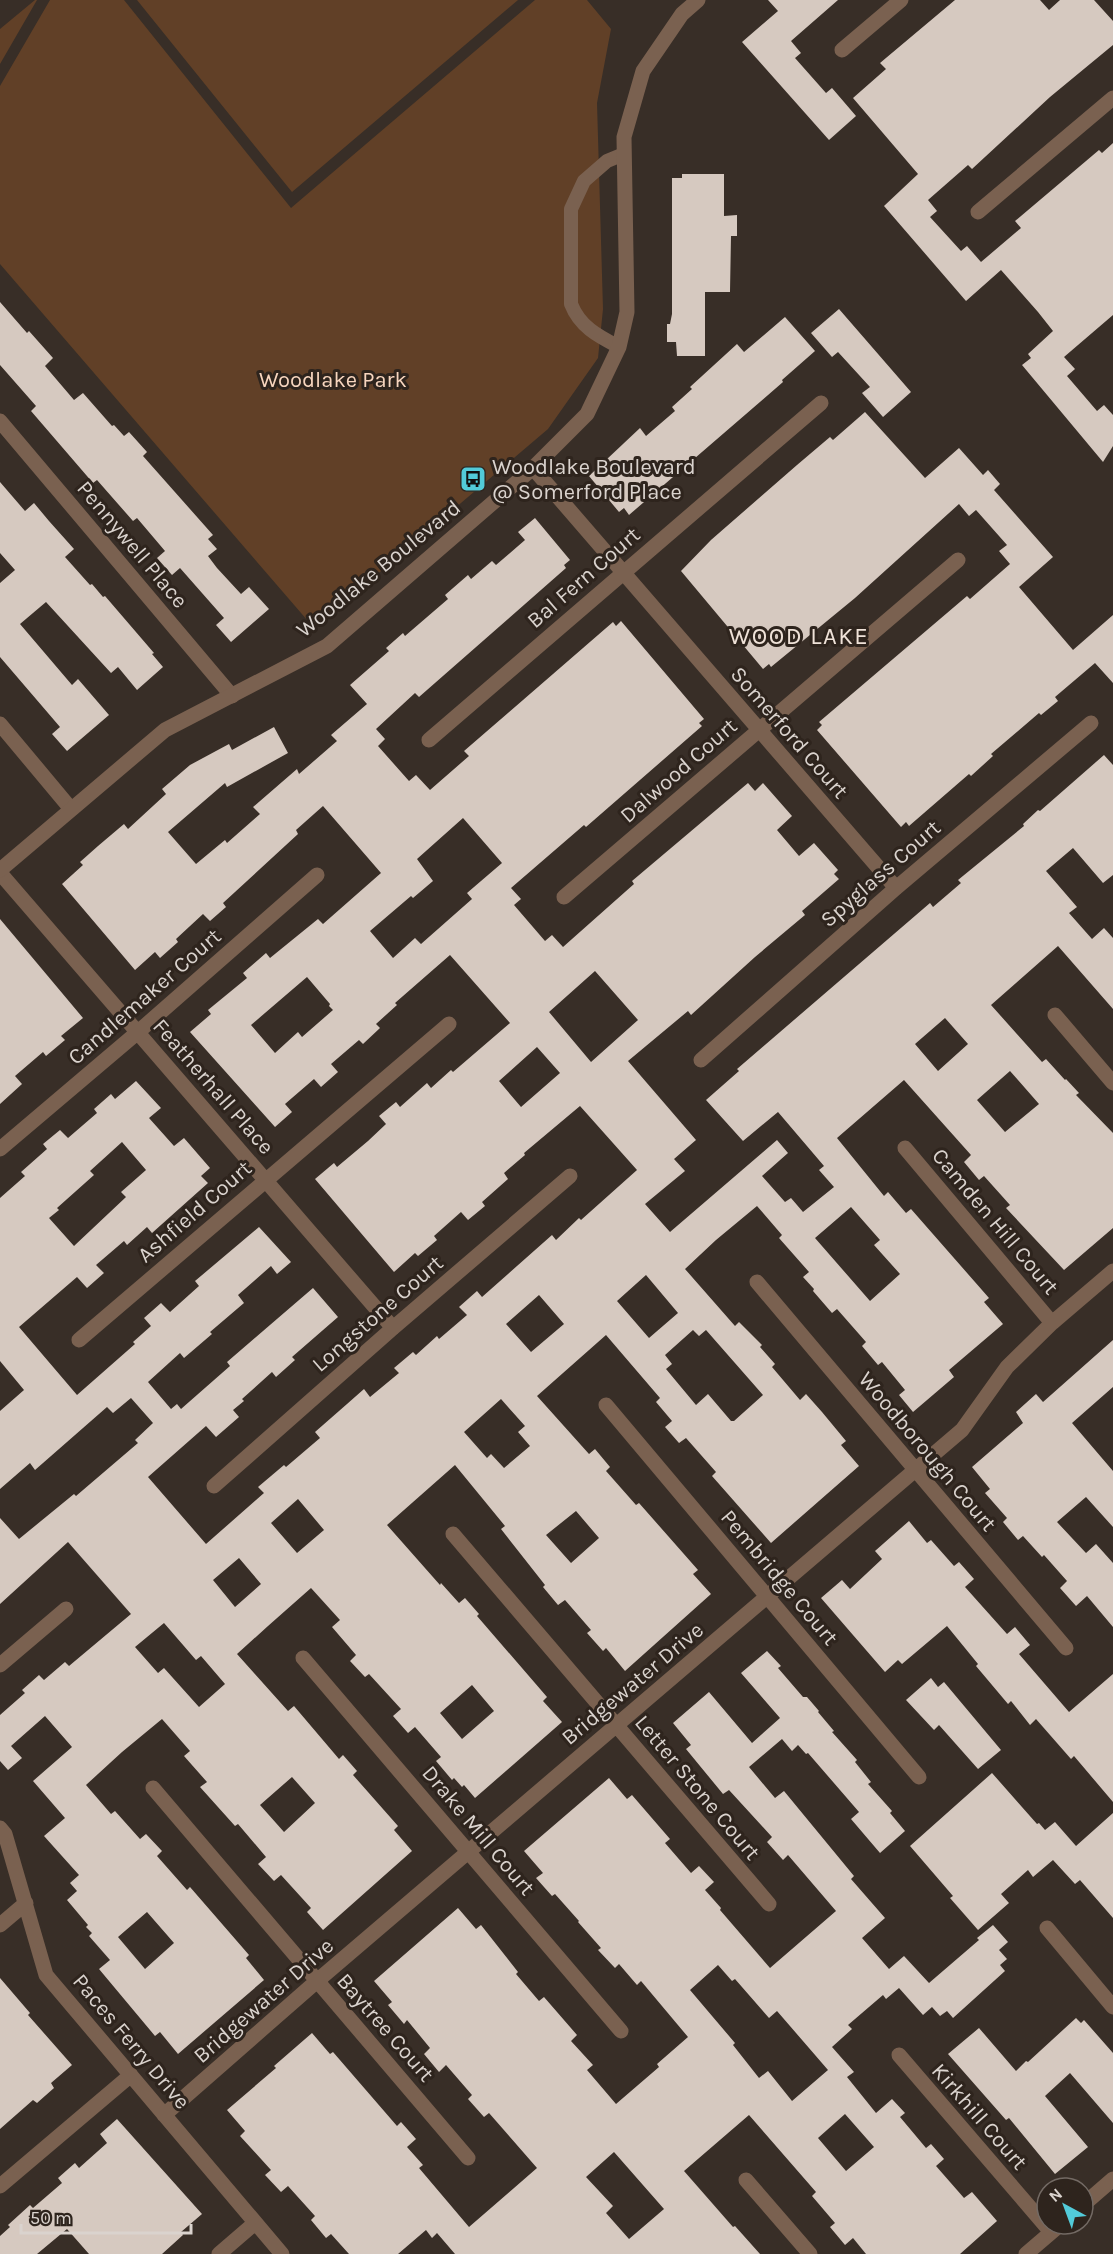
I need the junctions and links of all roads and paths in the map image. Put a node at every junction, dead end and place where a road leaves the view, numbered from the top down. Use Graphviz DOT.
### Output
graph roads {
  1 [pos="698,0"];
  2 [pos="902,0"];
  3 [pos="842,50"];
  4 [pos="1113,98"];
  5 [pos="624,154"];
  6 [pos="978,212"];
  7 [pos="619,347"];
  8 [pos="821,403"];
  9 [pos="0,421"];
  10 [pos="533,468"];
  11 [pos="958,560"];
  12 [pos="623,572"];
  13 [pos="232,696"];
  14 [pos="1091,723"];
  15 [pos="0,724"];
  16 [pos="759,730"];
  17 [pos="429,740"];
  18 [pos="71,809"];
  19 [pos="0,872"];
  20 [pos="316,875"];
  21 [pos="896,888"];
  22 [pos="564,897"];
  23 [pos="1055,1015"];
  24 [pos="449,1024"];
  25 [pos="138,1032"];
  26 [pos="701,1060"];
  27 [pos="1113,1083"];
  28 [pos="905,1148"];
  29 [pos="0,1149"];
  30 [pos="570,1176"];
  31 [pos="265,1180"];
  32 [pos="1113,1272"];
  33 [pos="757,1281"];
  34 [pos="1052,1323"];
  35 [pos="393,1328"];
  36 [pos="79,1340"];
  37 [pos="606,1405"];
  38 [pos="915,1471"];
  39 [pos="214,1486"];
  40 [pos="453,1534"];
  41 [pos="768,1597"];
  42 [pos="66,1609"];
  43 [pos="1066,1648"];
  44 [pos="303,1658"];
  45 [pos="0,1665"];
  46 [pos="616,1726"];
  47 [pos="920,1778"];
  48 [pos="153,1788"];
  49 [pos="0,1828"];
  50 [pos="468,1852"];
  51 [pos="26,1903"];
  52 [pos="769,1904"];
  53 [pos="0,1925"];
  54 [pos="1047,1928"];
  55 [pos="317,1981"];
  56 [pos="1113,2007"];
  57 [pos="621,2031"];
  58 [pos="899,2055"];
  59 [pos="131,2076"];
  60 [pos="164,2115"];
  61 [pos="468,2158"];
  62 [pos="1113,2179"];
  63 [pos="746,2180"];
  64 [pos="0,2186"];
  65 [pos="1095,2195"];
  66 [pos="1035,2205"];
  67 [pos="255,2223"];
  68 [pos="1047,2236"];
  69 [pos="219,2254"];
  70 [pos="282,2254"];
  71 [pos="810,2254"];
  72 [pos="1026,2254"];
  1 -- 5 [label="street, Woodlake Boulevard"];
  2 -- 3 [label="street"];
  4 -- 6 [label="street"];
  5 -- 7 [label="street, Woodlake Boulevard"];
  5 -- 7 [label="lane"];
  7 -- 10 [label="street, Woodlake Boulevard"];
  8 -- 12 [label="street, Bal Fern Court"];
  9 -- 13 [label="street, Pennywell Place"];
  10 -- 12 [label="street, Somerford Court"];
  10 -- 13 [label="street, Woodlake Boulevard"];
  11 -- 16 [label="street, Dalwood Court"];
  12 -- 16 [label="street, Somerford Court"];
  12 -- 17 [label="street, Bal Fern Court"];
  13 -- 18 [label="street, Woodlake Boulevard"];
  14 -- 21 [label="street, Spyglass Court"];
  15 -- 18 [label="street"];
  16 -- 21 [label="street, Somerford Court"];
  16 -- 22 [label="street, Dalwood Court"];
  18 -- 19 [label="street, Woodlake Boulevard"];
  19 -- 25 [label="street, Featherhall Place"];
  20 -- 25 [label="street, Candlemaker Court"];
  21 -- 26 [label="street, Spyglass Court"];
  23 -- 27 [label="street"];
  24 -- 31 [label="street, Ashfield Court"];
  25 -- 29 [label="street, Candlemaker Court"];
  25 -- 31 [label="street, Featherhall Place"];
  28 -- 34 [label="street, Camden Hill Court"];
  30 -- 35 [label="street, Longstone Court"];
  31 -- 35 [label="street, Featherhall Place"];
  31 -- 36 [label="street, Ashfield Court"];
  32 -- 34 [label="street, Bridgewater Drive"];
  33 -- 38 [label="street, Woodborough Court"];
  34 -- 38 [label="street, Bridgewater Drive"];
  35 -- 39 [label="street, Longstone Court"];
  37 -- 41 [label="street, Pembridge Court"];
  38 -- 41 [label="street, Bridgewater Drive"];
  38 -- 43 [label="street, Woodborough Court"];
  40 -- 46 [label="street, Letter Stone Court"];
  41 -- 46 [label="street, Bridgewater Drive"];
  41 -- 47 [label="street, Pembridge Court"];
  42 -- 45 [label="street"];
  44 -- 50 [label="street, Drake Mill Court"];
  46 -- 50 [label="street, Bridgewater Drive"];
  46 -- 52 [label="street, Letter Stone Court"];
  48 -- 55 [label="street, Baytree Court"];
  49 -- 51 [label="street, Paces Ferry Drive"];
  50 -- 55 [label="street, Bridgewater Drive"];
  50 -- 57 [label="street, Drake Mill Court"];
  51 -- 53 [label="street"];
  51 -- 59 [label="street, Paces Ferry Drive"];
  54 -- 56 [label="street"];
  55 -- 60 [label="street, Bridgewater Drive"];
  55 -- 61 [label="street, Baytree Court"];
  58 -- 66 [label="street, Kirkhill Court"];
  59 -- 60 [label="street, Paces Ferry Drive"];
  59 -- 64 [label="street"];
  60 -- 67 [label="street, Paces Ferry Drive"];
  62 -- 65 [label="street"];
  63 -- 71 [label="street"];
  67 -- 69 [label="street"];
  67 -- 70 [label="street, Paces Ferry Drive"];
  68 -- 72 [label="street"];
}
